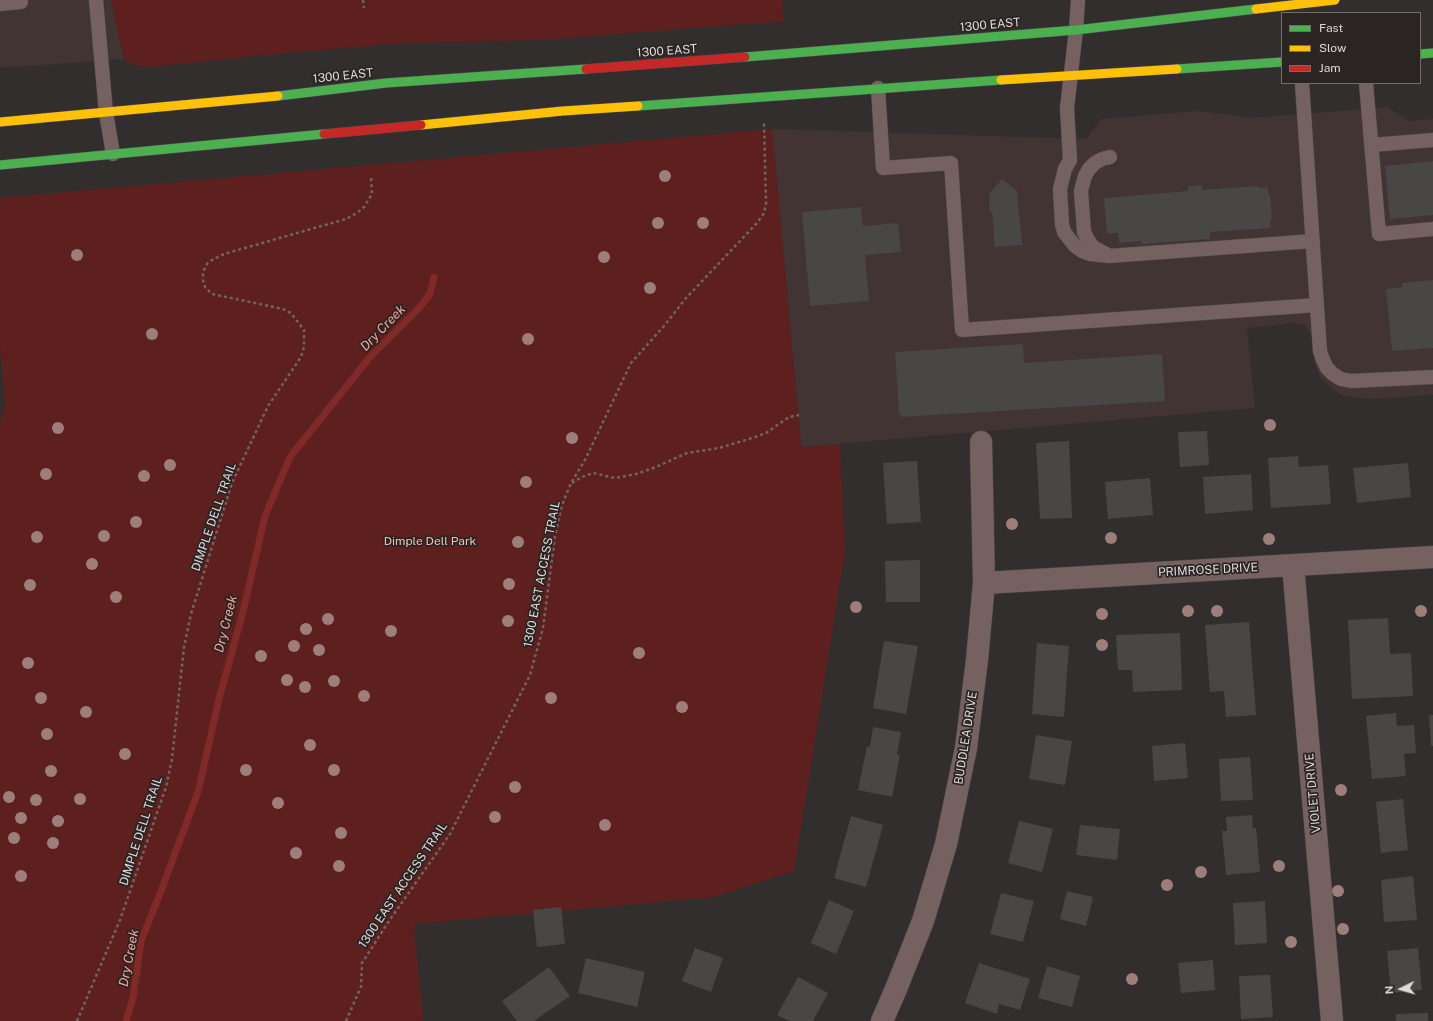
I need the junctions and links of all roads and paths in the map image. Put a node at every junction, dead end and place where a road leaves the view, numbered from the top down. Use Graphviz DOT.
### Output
graph roads {
  1 [pos="20,0"];
  2 [pos="96,0"];
  3 [pos="363,0"];
  4 [pos="1078,0"];
  5 [pos="1335,0"];
  6 [pos="0,4"];
  7 [pos="1264,4"];
  8 [pos="364,8"];
  9 [pos="1076,30"];
  10 [pos="1433,53"];
  11 [pos="1421,54"];
  12 [pos="1281,62"];
  13 [pos="1070,77"];
  14 [pos="1302,84"];
  15 [pos="1366,84"];
  16 [pos="878,88"];
  17 [pos="106,113"];
  18 [pos="0,122"];
  19 [pos="764,124"];
  20 [pos="1433,140"];
  21 [pos="1371,146"];
  22 [pos="113,154"];
  23 [pos="1110,157"];
  24 [pos="0,165"];
  25 [pos="371,177"];
  26 [pos="1433,229"];
  27 [pos="1313,241"];
  28 [pos="1118,256"];
  29 [pos="1317,305"];
  30 [pos="1433,377"];
  31 [pos="799,415"];
  32 [pos="981,442"];
  33 [pos="571,483"];
  34 [pos="1433,557"];
  35 [pos="1293,566"];
  36 [pos="984,583"];
  37 [pos="77,1021"];
  38 [pos="346,1021"];
  39 [pos="882,1021"];
  40 [pos="1332,1021"];
  1 -- 6 [label="lane"];
  2 -- 17 [label="lane"];
  3 -- 8 [label="path"];
  4 -- 9 [label="lane"];
  5 -- 7 [label="main road, 1300 EAST"];
  7 -- 9 [label="main road, 1300 EAST"];
  9 -- 13 [label="lane"];
  9 -- 17 [label="main road, 1300 EAST"];
  10 -- 11 [label="main road"];
  12 -- 13 [label="main road"];
  13 -- 16 [label="main road"];
  13 -- 28 [label="lane"];
  14 -- 27 [label="lane"];
  15 -- 21 [label="lane"];
  16 -- 22 [label="main road"];
  16 -- 29 [label="lane"];
  17 -- 18 [label="main road, 1300 EAST"];
  17 -- 22 [label="lane"];
  19 -- 33 [label="path, 1300 EAST ACCESS TRAIL"];
  20 -- 21 [label="lane"];
  21 -- 26 [label="lane"];
  22 -- 24 [label="main road"];
  23 -- 28 [label="lane"];
  25 -- 37 [label="path, DIMPLE DELL TRAIL"];
  27 -- 28 [label="lane"];
  27 -- 29 [label="lane"];
  29 -- 30 [label="lane"];
  31 -- 33 [label="path"];
  32 -- 36 [label="street, BUDDLEA DRIVE"];
  33 -- 38 [label="path, 1300 EAST ACCESS TRAIL"];
  34 -- 35 [label="street, PRIMROSE DRIVE"];
  35 -- 36 [label="street, PRIMROSE DRIVE"];
  35 -- 40 [label="street, VIOLET DRIVE"];
  36 -- 39 [label="street, BUDDLEA DRIVE"];
}
